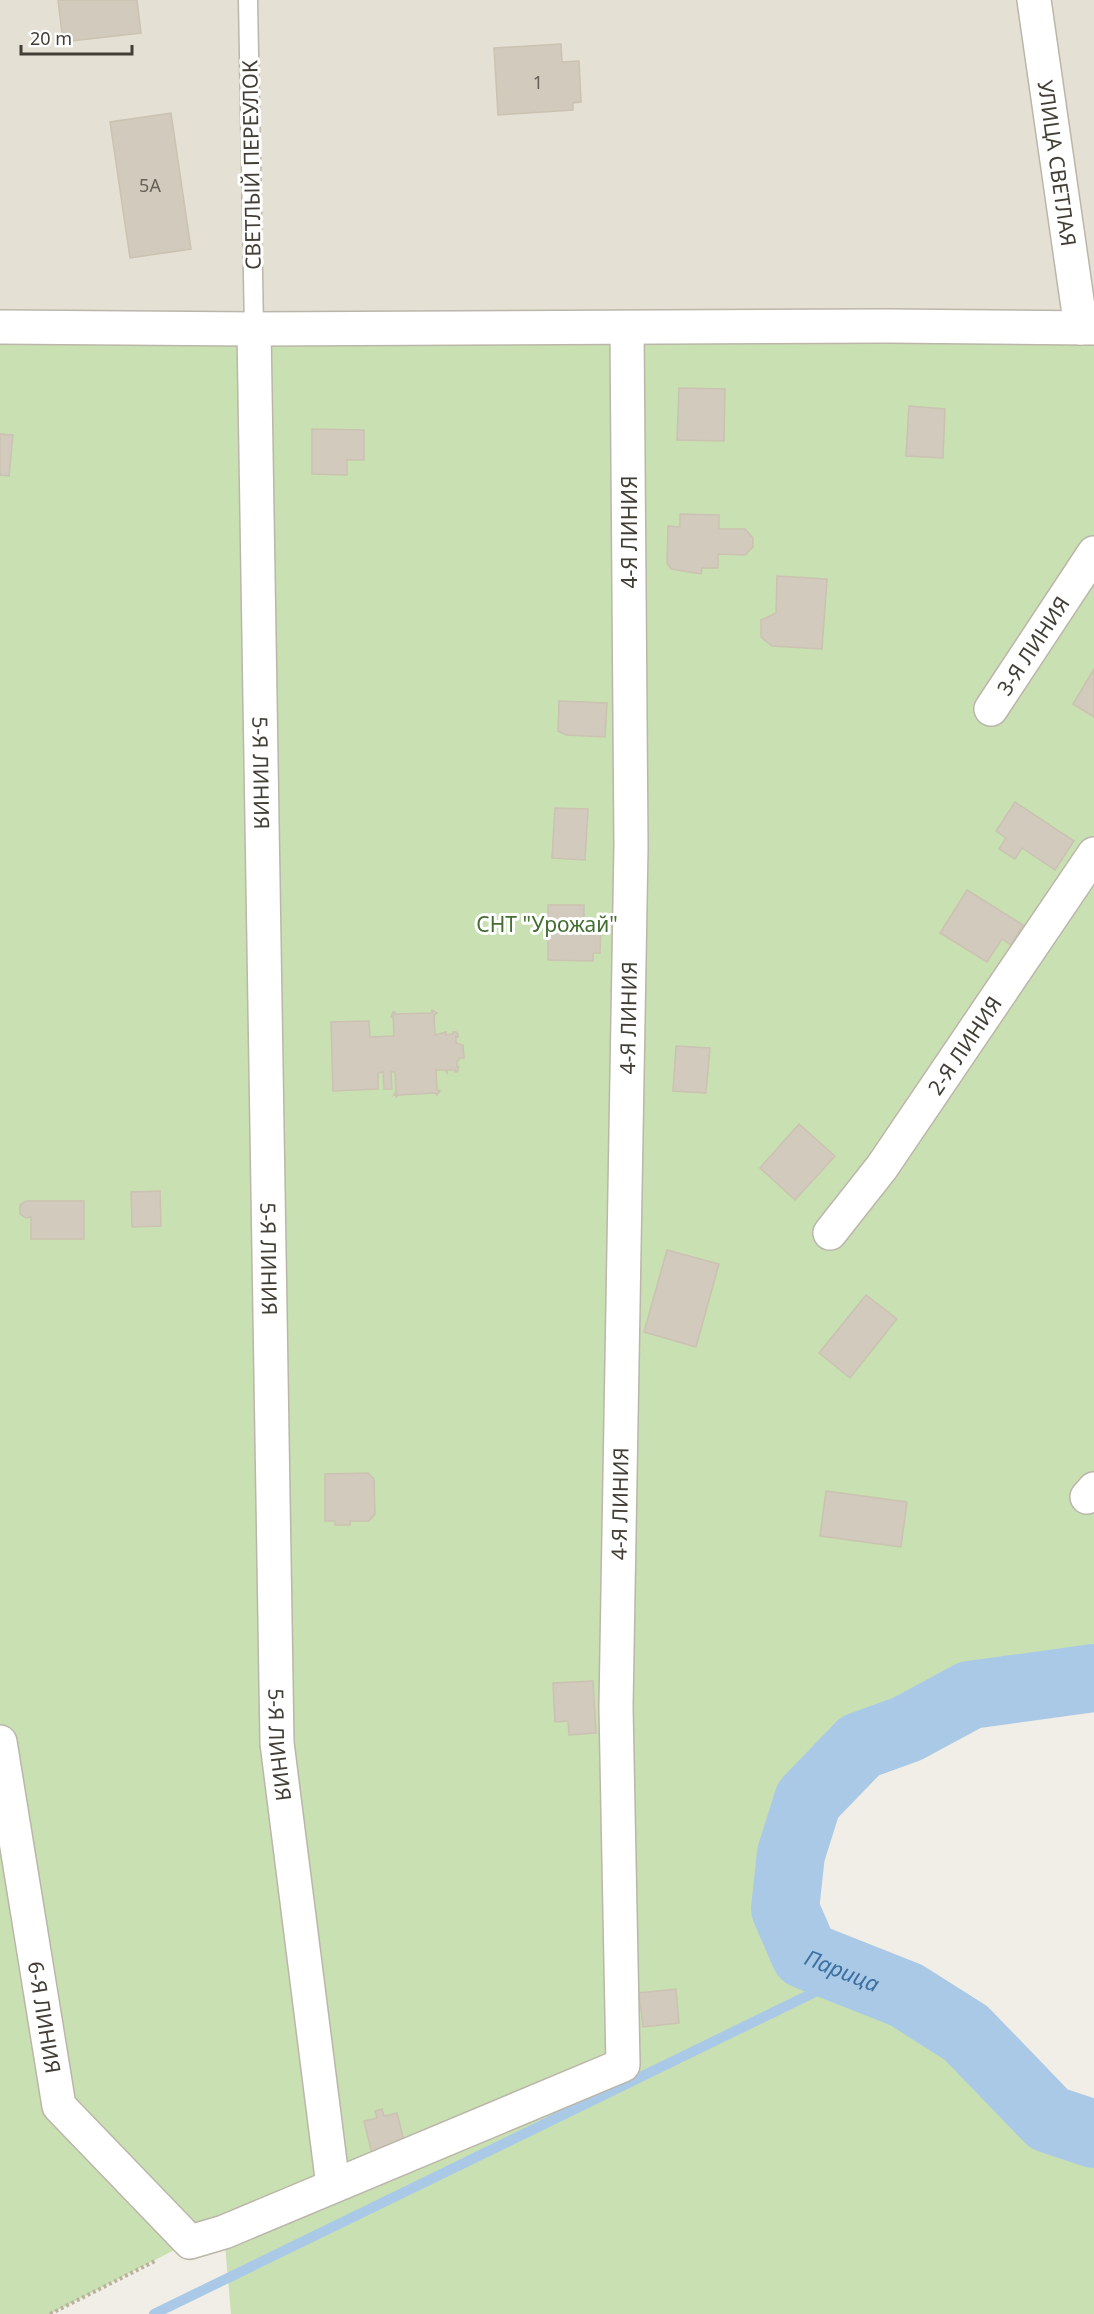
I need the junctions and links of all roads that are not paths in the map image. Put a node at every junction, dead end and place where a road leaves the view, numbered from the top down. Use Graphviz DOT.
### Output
graph roads {
  1 [pos="248,0"];
  2 [pos="1034,0"];
  3 [pos="0,327"];
  4 [pos="1087,328"];
  5 [pos="254,329"];
  6 [pos="627,329"];
  7 [pos="1094,553"];
  8 [pos="992,709"];
  9 [pos="1094,854"];
  10 [pos="830,1233"];
  11 [pos="0,1742"];
  12 [pos="15,1923"];
  13 [pos="333,2186"];
  1 -- 5 [label="lane, СВЕТЛЫЙ ПЕРЕУЛОК"];
  2 -- 4 [label="street, УЛИЦА СВЕТЛАЯ"];
  3 -- 5 [label="street"];
  4 -- 6 [label="street"];
  5 -- 6 [label="street"];
  5 -- 13 [label="street, 5-Я ЛИНИЯ"];
  6 -- 13 [label="street, 4-Я ЛИНИЯ"];
  7 -- 8 [label="street, 3-Я ЛИНИЯ"];
  9 -- 10 [label="street, 2-Я ЛИНИЯ"];
  11 -- 12 [label="street, 6-Я ЛИНИЯ"];
  12 -- 13 [label="street, 6-Я ЛИНИЯ"];
}
